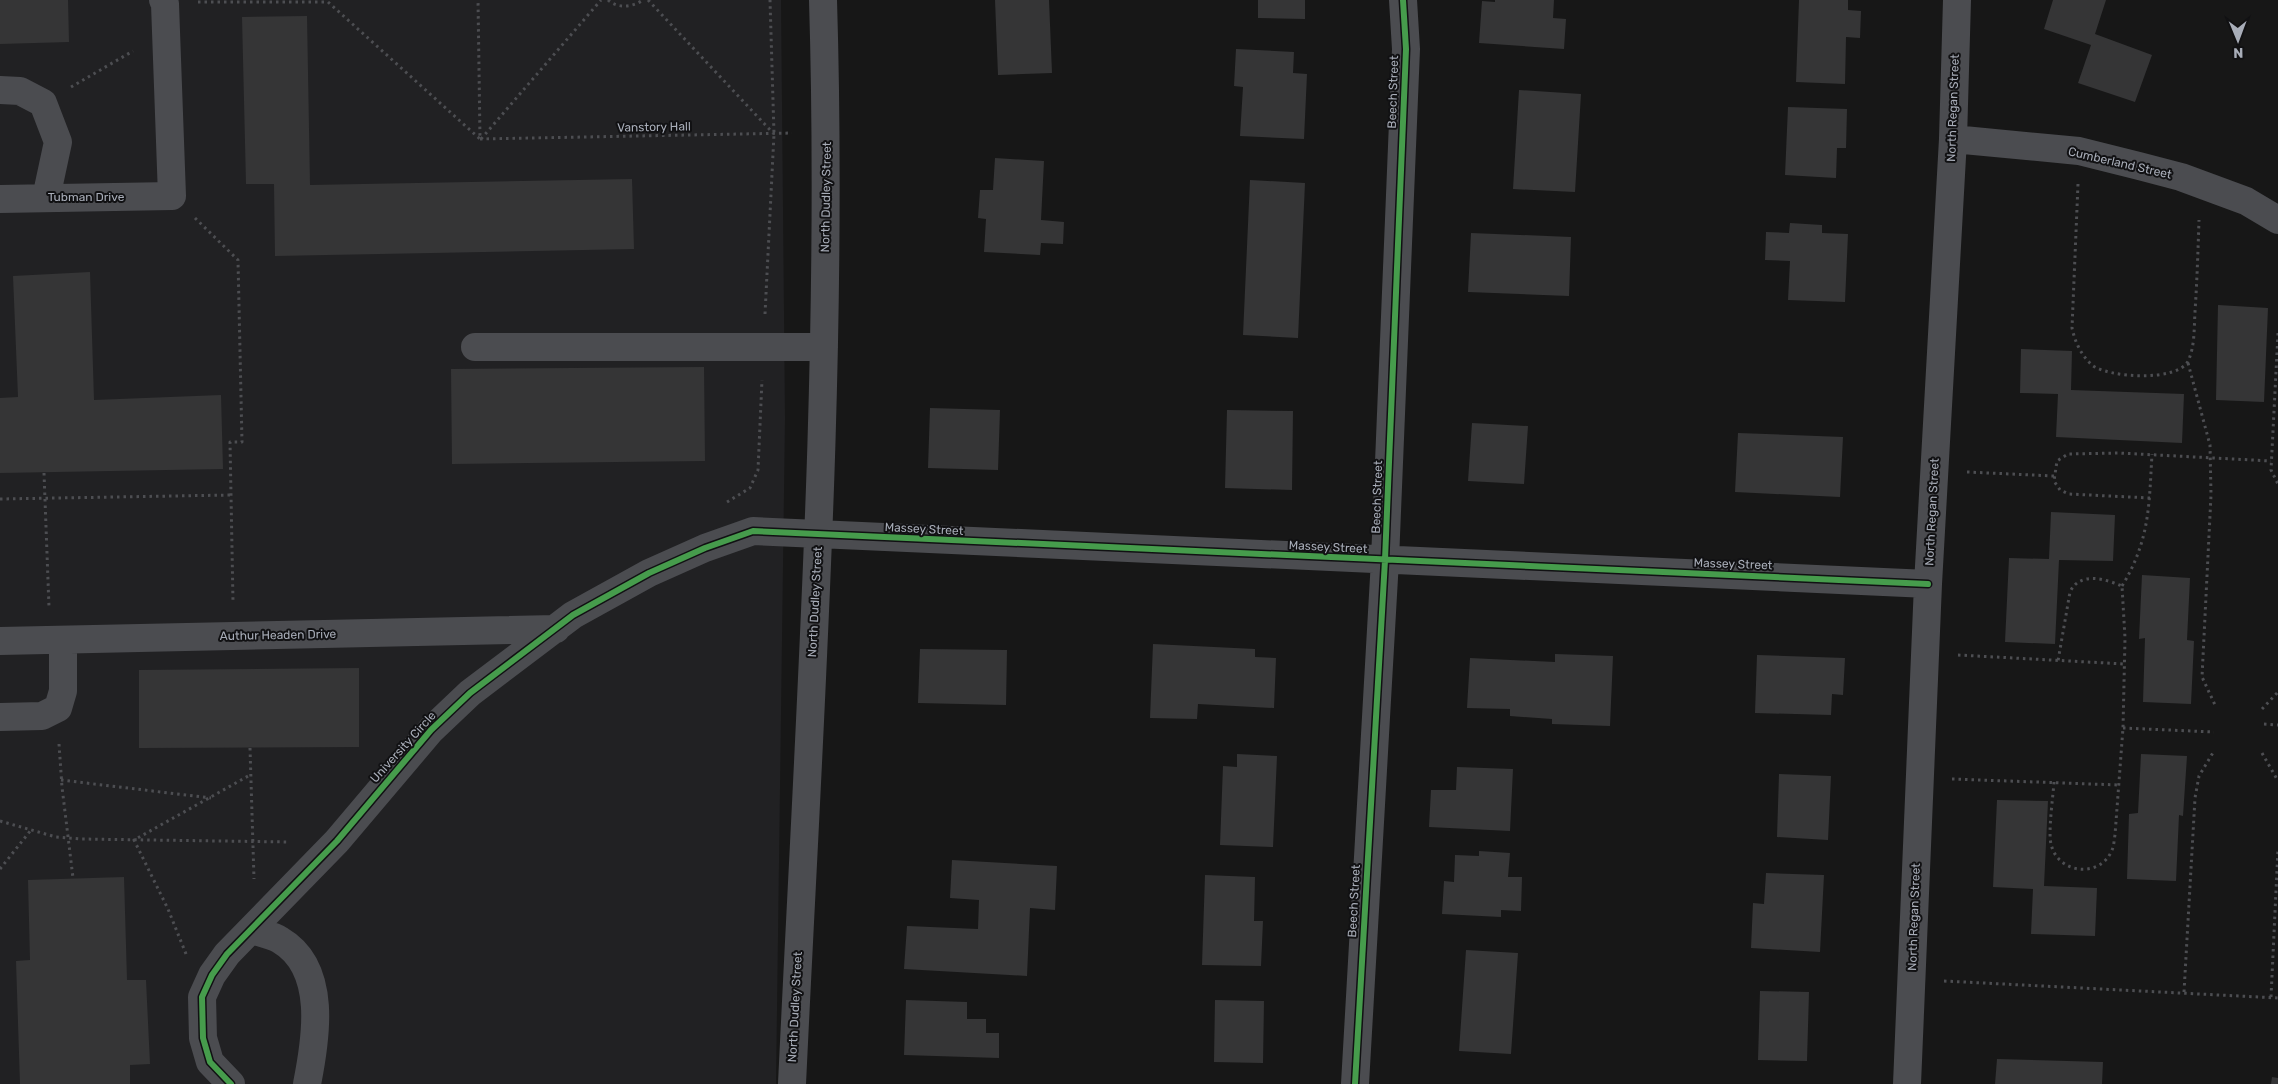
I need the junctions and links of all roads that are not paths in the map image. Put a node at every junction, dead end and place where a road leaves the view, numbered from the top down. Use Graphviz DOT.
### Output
graph roads {
  1 [pos="823,0"];
  2 [pos="1403,0"];
  3 [pos="1957,0"];
  4 [pos="164,2"];
  5 [pos="0,90"];
  6 [pos="1953,139"];
  7 [pos="46,198"];
  8 [pos="0,199"];
  9 [pos="2278,220"];
  10 [pos="475,347"];
  11 [pos="824,347"];
  12 [pos="818,535"];
  13 [pos="1385,560"];
  14 [pos="1928,584"];
  15 [pos="556,629"];
  16 [pos="64,640"];
  17 [pos="0,641"];
  18 [pos="0,716"];
  19 [pos="256,925"];
  20 [pos="231,1084"];
  21 [pos="307,1084"];
  22 [pos="792,1084"];
  23 [pos="1354,1084"];
  24 [pos="1907,1084"];
  1 -- 11 [label="street, North Dudley Street"];
  2 -- 13 [label="street, Beech Street"];
  3 -- 6 [label="street, North Regan Street"];
  4 -- 7 [label="street, Tubman Drive"];
  5 -- 7 [label="street"];
  6 -- 9 [label="street, Cumberland Street"];
  6 -- 14 [label="street, North Regan Street"];
  7 -- 8 [label="street, Tubman Drive"];
  10 -- 11 [label="street"];
  11 -- 12 [label="street, North Dudley Street"];
  12 -- 13 [label="street, Massey Street"];
  12 -- 15 [label="street, University Circle"];
  12 -- 22 [label="street, North Dudley Street"];
  13 -- 14 [label="street, Massey Street"];
  13 -- 23 [label="street, Beech Street"];
  14 -- 24 [label="street, North Regan Street"];
  15 -- 16 [label="street, Authur Headen Drive"];
  15 -- 19 [label="street, University Circle"];
  16 -- 17 [label="street, Authur Headen Drive"];
  16 -- 18 [label="street"];
  19 -- 20 [label="street, University Circle"];
  19 -- 21 [label="street"];
}
